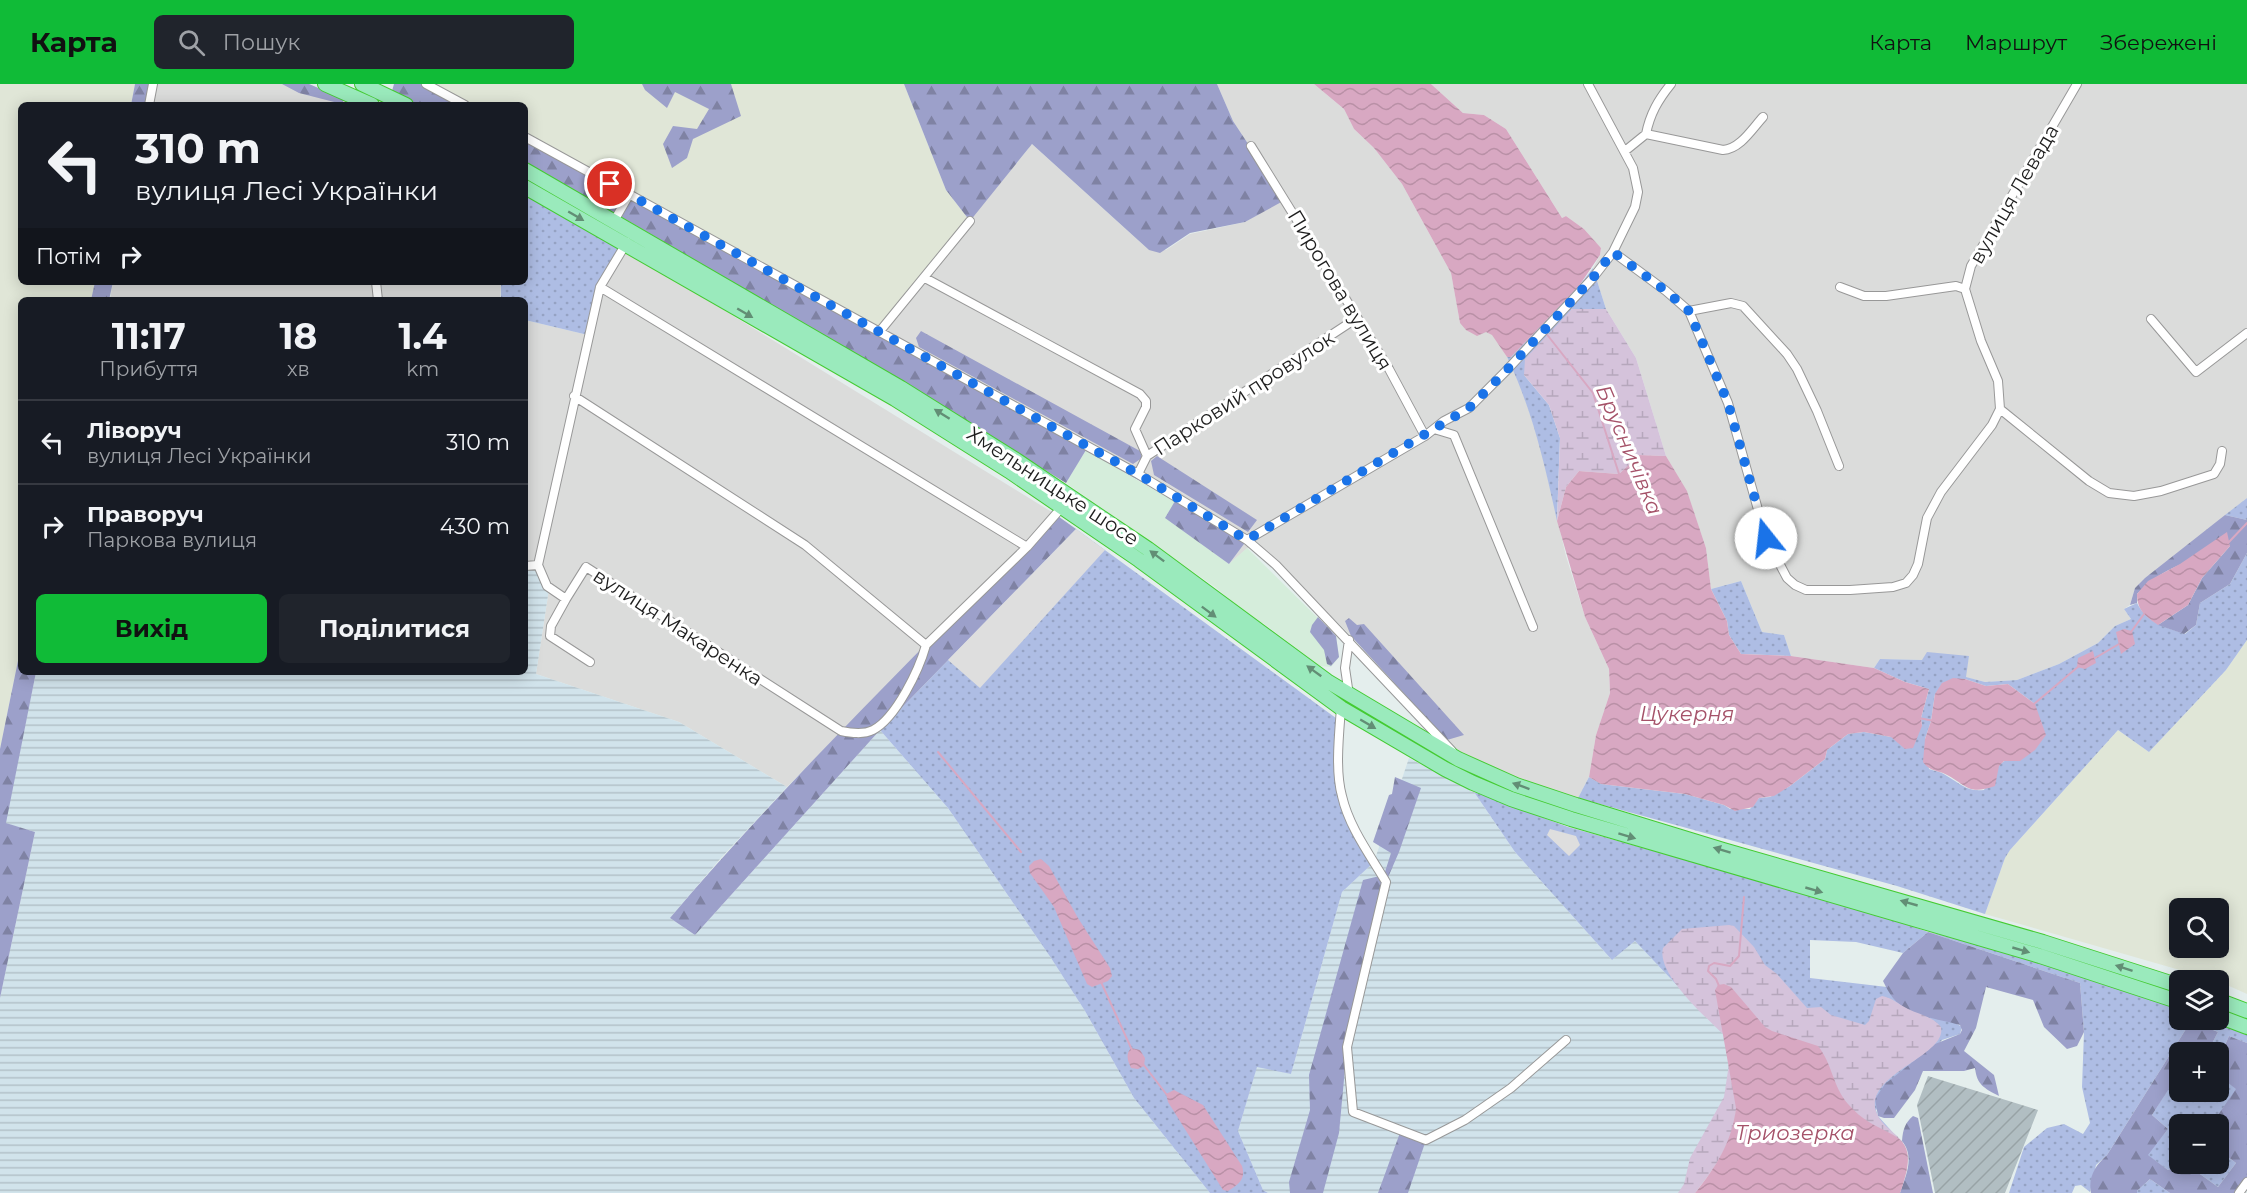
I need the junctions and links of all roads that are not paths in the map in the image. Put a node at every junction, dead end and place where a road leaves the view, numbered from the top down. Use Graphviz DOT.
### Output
graph roads {
  1 [pos="153,84"];
  2 [pos="325,84"];
  3 [pos="362,84"];
  4 [pos="426,84"];
  5 [pos="1588,84"];
  6 [pos="1671,84"];
  7 [pos="2072,86"];
  8 [pos="390,101"];
  9 [pos="150,102"];
  10 [pos="365,102"];
  11 [pos="459,102"];
  12 [pos="1763,117"];
  13 [pos="1646,134"];
  14 [pos="528,139"];
  15 [pos="1251,146"];
  16 [pos="1625,151"];
  17 [pos="528,172"];
  18 [pos="528,188"];
  19 [pos="629,195"];
  20 [pos="614,221"];
  21 [pos="970,221"];
  22 [pos="629,238"];
  23 [pos="1613,252"];
  24 [pos="925,278"];
  25 [pos="600,287"];
  26 [pos="1840,287"];
  27 [pos="1965,288"];
  28 [pos="1689,311"];
  29 [pos="1358,318"];
  30 [pos="2151,319"];
  31 [pos="880,331"];
  32 [pos="2247,333"];
  33 [pos="574,396"];
  34 [pos="2000,409"];
  35 [pos="1434,429"];
  36 [pos="1425,436"];
  37 [pos="2222,451"];
  38 [pos="1147,456"];
  39 [pos="1839,466"];
  40 [pos="1138,474"];
  41 [pos="1062,507"];
  42 [pos="1247,540"];
  43 [pos="1027,547"];
  44 [pos="538,565"];
  45 [pos="528,566"];
  46 [pos="566,599"];
  47 [pos="1533,627"];
  48 [pos="1349,640"];
  49 [pos="926,645"];
  50 [pos="590,662"];
  51 [pos="1349,696"];
  52 [pos="1341,708"];
  53 [pos="1458,759"];
  54 [pos="2169,982"];
  55 [pos="2169,998"];
  56 [pos="2229,1004"];
  57 [pos="2247,1011"];
  58 [pos="2229,1020"];
  59 [pos="2247,1027"];
  60 [pos="1566,1040"];
  61 [pos="2247,1182"];
  62 [pos="2239,1193"];
  1 -- 9 [label="street"];
  2 -- 10 [label="highway"];
  3 -- 8 [label="highway"];
  4 -- 11 [label="street"];
  5 -- 16 [label="street"];
  6 -- 13 [label="street"];
  7 -- 27 [label="street, вулиця Левада"];
  12 -- 13 [label="street"];
  13 -- 16 [label="street"];
  14 -- 19 [label="street"];
  15 -- 29 [label="street, Пирогова вулиця"];
  16 -- 23 [label="street"];
  17 -- 20 [label="highway, Хмельницьке шосе"];
  18 -- 22 [label="highway, Хмельницьке шосе, one-way"];
  19 -- 20 [label="street"];
  19 -- 31 [label="street"];
  20 -- 22 [label="highway, Хмельницьке шосе"];
  21 -- 24 [label="street"];
  22 -- 25 [label="street"];
  22 -- 41 [label="highway, Хмельницьке шосе, one-way"];
  51 -- 22 [label="highway, Хмельницьке шосе, one-way"];
  23 -- 28 [label="street"];
  23 -- 35 [label="street"];
  24 -- 31 [label="street"];
  24 -- 38 [label="street"];
  25 -- 33 [label="street"];
  25 -- 43 [label="street"];
  26 -- 27 [label="street"];
  27 -- 34 [label="street, вулиця Левада"];
  28 -- 34 [label="street"];
  28 -- 39 [label="street"];
  29 -- 36 [label="street, Пирогова вулиця"];
  29 -- 38 [label="street, Парковий провулок"];
  30 -- 32 [label="street"];
  31 -- 40 [label="street"];
  33 -- 44 [label="street"];
  33 -- 49 [label="street"];
  34 -- 37 [label="street"];
  35 -- 36 [label="street"];
  35 -- 47 [label="street"];
  36 -- 42 [label="street"];
  38 -- 40 [label="street, Парковий провулок"];
  40 -- 42 [label="street"];
  41 -- 43 [label="street"];
  41 -- 52 [label="highway, Хмельницьке шосе, one-way"];
  42 -- 48 [label="street"];
  43 -- 49 [label="street"];
  44 -- 45 [label="street"];
  44 -- 46 [label="street, вулиця Макаренка"];
  46 -- 49 [label="street, вулиця Макаренка"];
  46 -- 50 [label="street"];
  48 -- 51 [label="street"];
  48 -- 53 [label="street"];
  51 -- 52 [label="highway"];
  51 -- 53 [label="highway, Хмельницьке шосе"];
  52 -- 55 [label="highway, Хмельницьке шосе, one-way"];
  52 -- 60 [label="street"];
  54 -- 53 [label="highway, Хмельницьке шосе, one-way"];
  56 -- 57 [label="highway"];
  58 -- 59 [label="highway"];
  61 -- 62 [label="street"];
}
